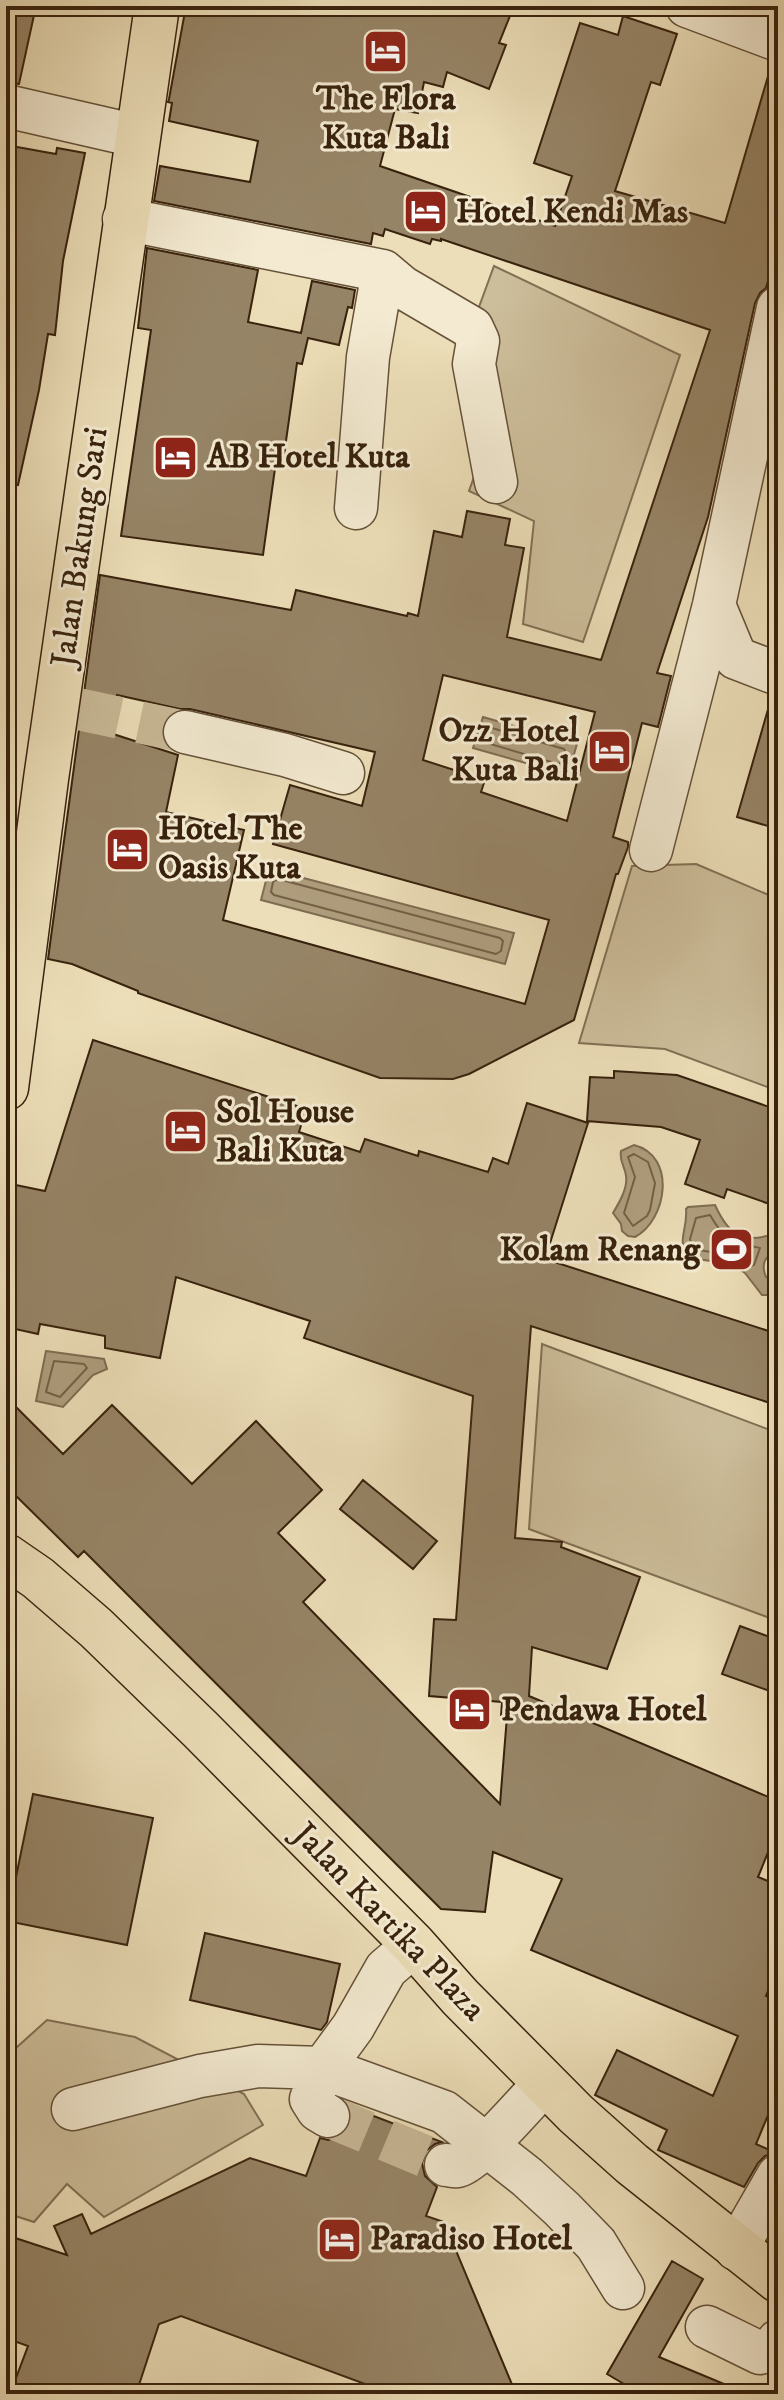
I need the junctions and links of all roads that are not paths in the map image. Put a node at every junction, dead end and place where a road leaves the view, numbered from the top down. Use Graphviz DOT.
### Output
graph roads {
  1 [pos="157,6"];
  2 [pos="687,6"];
  3 [pos="778,40"];
  4 [pos="6,106"];
  5 [pos="137,136"];
  6 [pos="124,219"];
  7 [pos="383,271"];
  8 [pos="778,308"];
  9 [pos="496,482"];
  10 [pos="356,508"];
  11 [pos="714,605"];
  12 [pos="778,674"];
  13 [pos="185,732"];
  14 [pos="343,773"];
  15 [pos="651,850"];
  16 [pos="15,944"];
  17 [pos="6,1088"];
  18 [pos="6,1556"];
  19 [pos="414,1945"];
  20 [pos="323,2068"];
  21 [pos="545,2083"];
  22 [pos="73,2109"];
  23 [pos="328,2116"];
  24 [pos="487,2147"];
  25 [pos="446,2165"];
  26 [pos="778,2176"];
  27 [pos="736,2249"];
  28 [pos="778,2280"];
  29 [pos="623,2288"];
  30 [pos="707,2327"];
  31 [pos="778,2341"];
  1 -- 5 [label="main road, Jalan Bakung Sari"];
  2 -- 3 [label="street"];
  4 -- 5 [label="street"];
  5 -- 6 [label="main road, Jalan Bakung Sari"];
  6 -- 7 [label="street"];
  6 -- 16 [label="main road, Jalan Bakung Sari"];
  7 -- 9 [label="street"];
  7 -- 10 [label="street"];
  8 -- 11 [label="street"];
  11 -- 12 [label="street"];
  11 -- 15 [label="street"];
  13 -- 14 [label="street"];
  16 -- 17 [label="main road, Jalan Bakung Sari"];
  18 -- 19 [label="main road, Jalan Kartika Plaza"];
  19 -- 20 [label="street"];
  19 -- 21 [label="main road, Jalan Kartika Plaza"];
  20 -- 22 [label="street"];
  20 -- 23 [label="street"];
  20 -- 24 [label="street"];
  21 -- 24 [label="street"];
  21 -- 27 [label="main road, Jalan Kartika Plaza"];
  24 -- 25 [label="street"];
  24 -- 29 [label="street"];
  26 -- 27 [label="street"];
  27 -- 28 [label="main road, Jalan Kartika Plaza"];
  30 -- 31 [label="street"];
}
